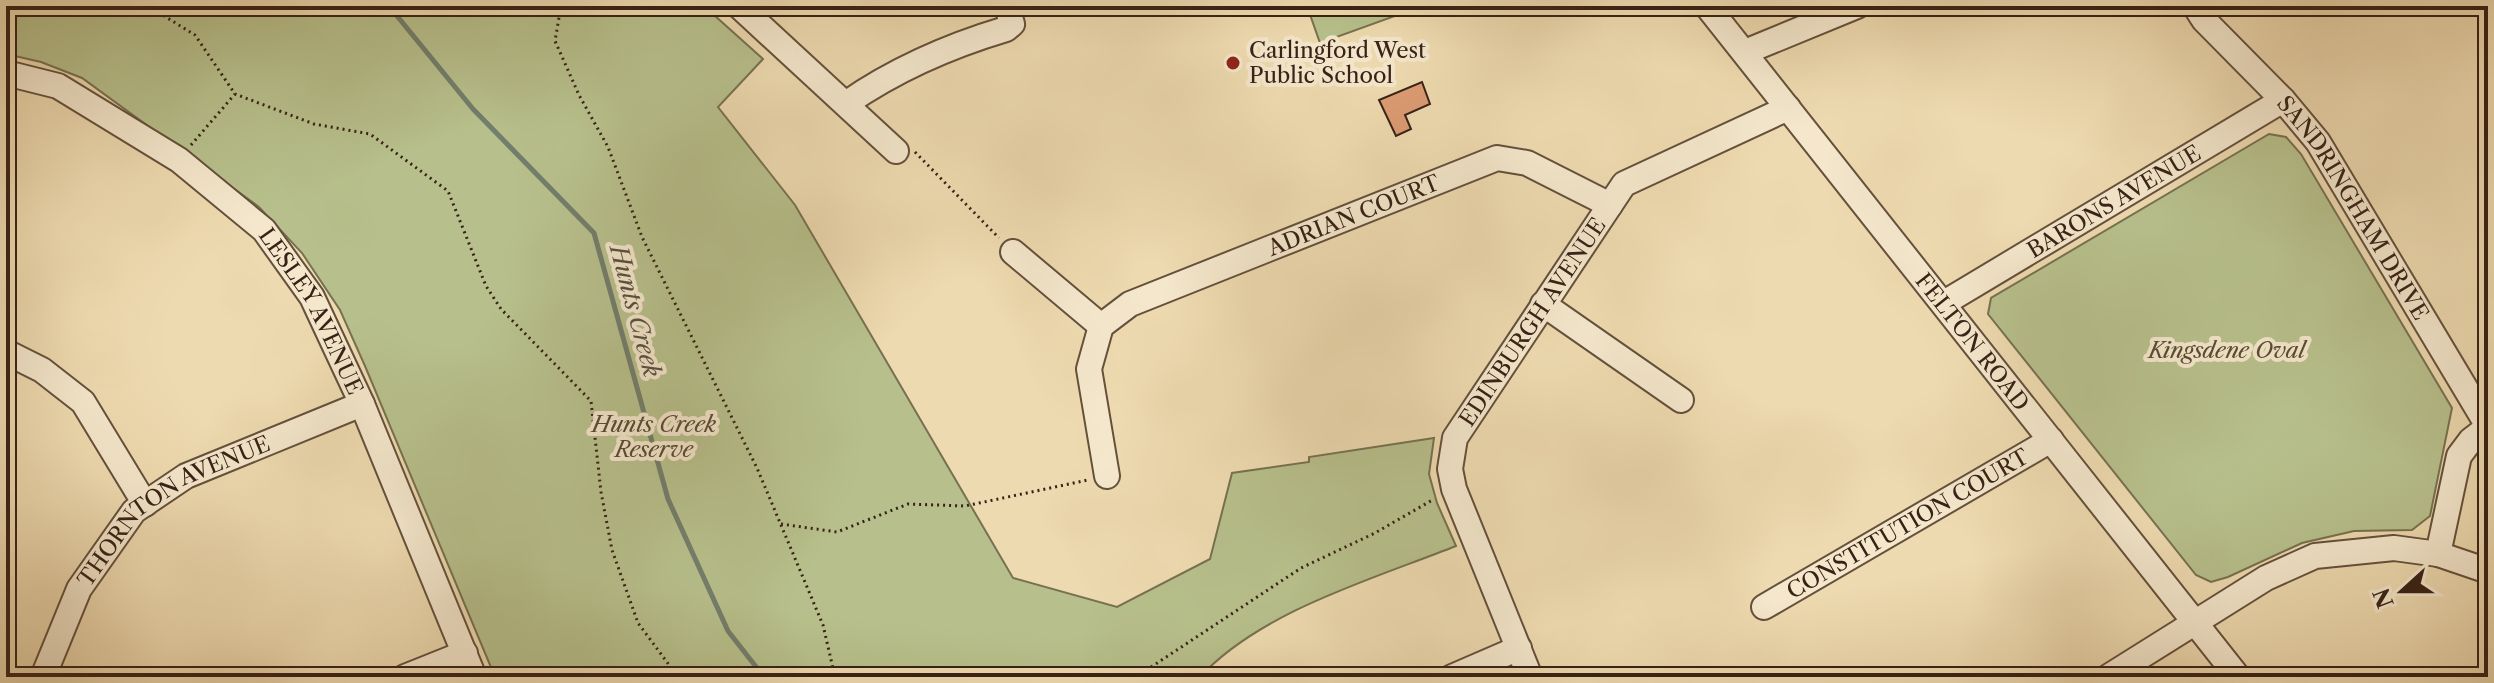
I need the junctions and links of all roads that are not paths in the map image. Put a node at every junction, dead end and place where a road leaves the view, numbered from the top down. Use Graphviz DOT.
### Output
graph roads {
  1 [pos="739,6"];
  2 [pos="1007,6"];
  3 [pos="1707,6"];
  4 [pos="1857,6"];
  5 [pos="2195,6"];
  6 [pos="1745,52"];
  7 [pos="6,73"];
  8 [pos="2283,100"];
  9 [pos="847,103"];
  10 [pos="1788,108"];
  11 [pos="896,151"];
  12 [pos="1610,205"];
  13 [pos="1013,252"];
  14 [pos="1944,303"];
  15 [pos="1543,304"];
  16 [pos="1101,326"];
  17 [pos="6,352"];
  18 [pos="1681,400"];
  19 [pos="362,404"];
  20 [pos="2488,427"];
  21 [pos="2051,440"];
  22 [pos="1107,476"];
  23 [pos="145,504"];
  24 [pos="2438,554"];
  25 [pos="2488,571"];
  26 [pos="1764,607"];
  27 [pos="2194,621"];
  28 [pos="1519,648"];
  29 [pos="465,653"];
  30 [pos="43,677"];
  31 [pos="405,677"];
  32 [pos="474,677"];
  33 [pos="1452,677"];
  34 [pos="1530,677"];
  35 [pos="2108,677"];
  36 [pos="2238,677"];
  1 -- 9 [label="street"];
  2 -- 9 [label="street"];
  3 -- 6 [label="street, FELTON ROAD"];
  4 -- 6 [label="street"];
  5 -- 8 [label="street, SANDRINGHAM DRIVE"];
  6 -- 10 [label="street, FELTON ROAD"];
  7 -- 19 [label="street, LESLEY AVENUE"];
  8 -- 14 [label="street, BARONS AVENUE"];
  8 -- 20 [label="street, SANDRINGHAM DRIVE"];
  9 -- 11 [label="street"];
  10 -- 12 [label="street, EDINBURGH AVENUE"];
  10 -- 14 [label="street, FELTON ROAD"];
  12 -- 15 [label="street, EDINBURGH AVENUE"];
  12 -- 16 [label="street, ADRIAN COURT"];
  13 -- 16 [label="street"];
  14 -- 21 [label="street, FELTON ROAD"];
  15 -- 18 [label="street"];
  15 -- 28 [label="street, EDINBURGH AVENUE"];
  16 -- 22 [label="street"];
  17 -- 23 [label="street"];
  19 -- 23 [label="street, THORNTON AVENUE"];
  19 -- 29 [label="street, LESLEY AVENUE"];
  20 -- 24 [label="street"];
  21 -- 26 [label="street, CONSTITUTION COURT"];
  21 -- 27 [label="street, FELTON ROAD"];
  23 -- 30 [label="street, THORNTON AVENUE"];
  24 -- 25 [label="street"];
  24 -- 27 [label="street"];
  27 -- 35 [label="street"];
  27 -- 36 [label="street, FELTON ROAD"];
  28 -- 33 [label="street"];
  28 -- 34 [label="street, EDINBURGH AVENUE"];
  29 -- 31 [label="street"];
  29 -- 32 [label="street, LESLEY AVENUE"];
}
